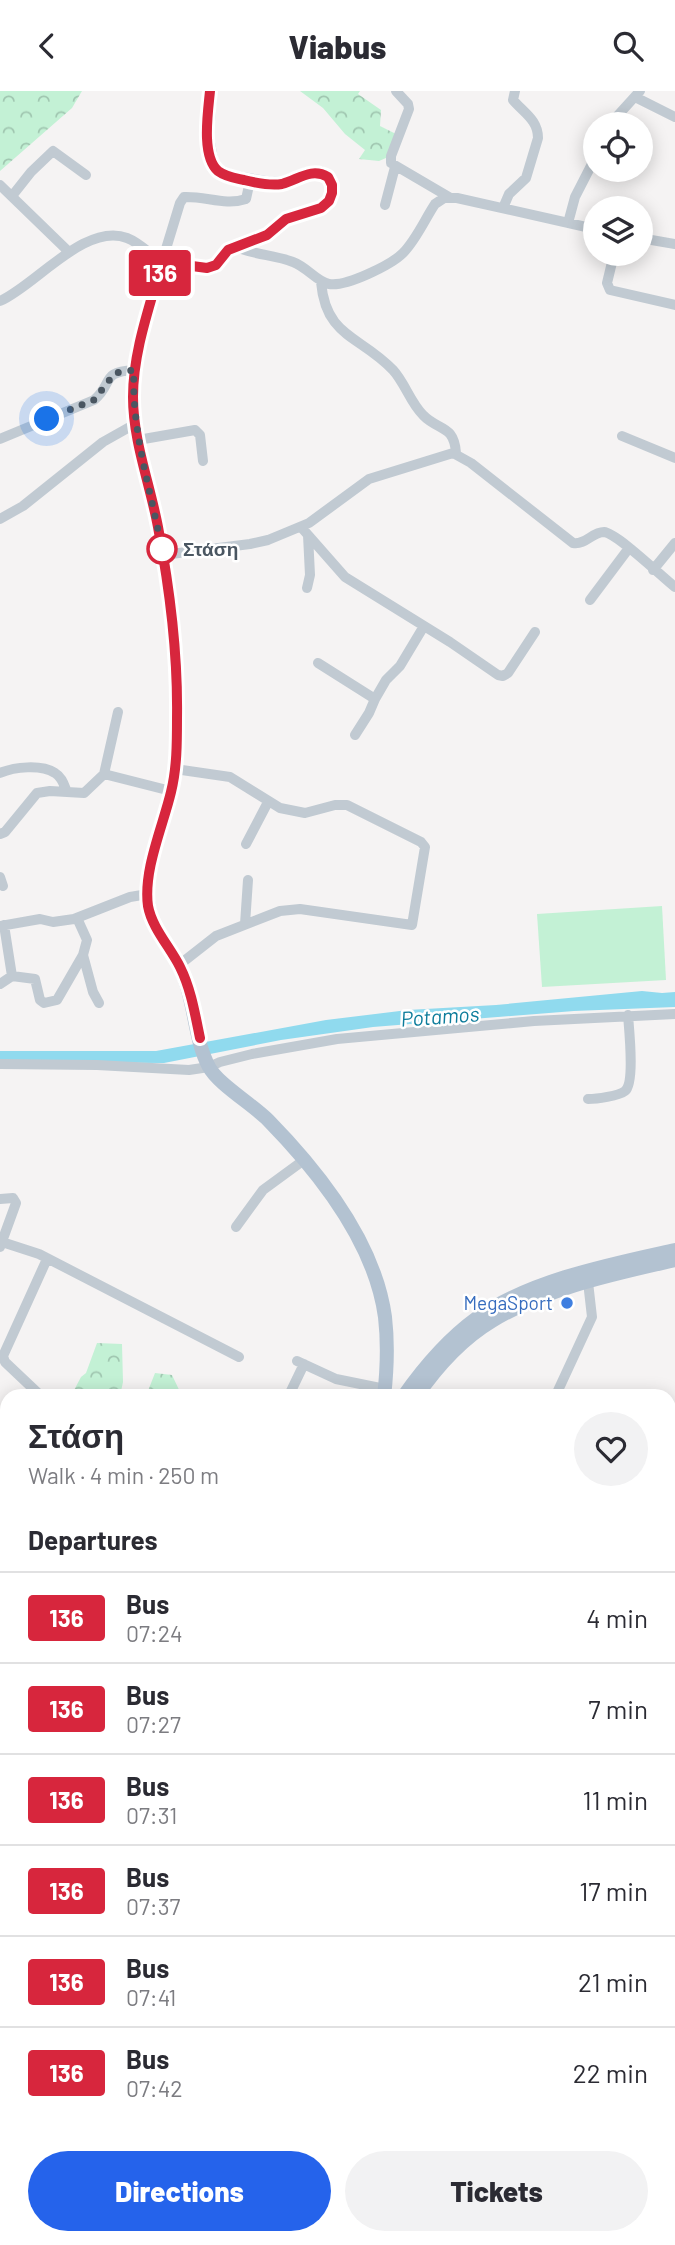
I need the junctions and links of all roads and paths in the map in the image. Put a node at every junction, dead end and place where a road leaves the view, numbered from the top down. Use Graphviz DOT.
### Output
graph roads {
  1 [pos="210,91"];
  2 [pos="396,91"];
  3 [pos="515,91"];
  4 [pos="637,94"];
  5 [pos="621,112"];
  6 [pos="675,117"];
  7 [pos="395,167"];
  8 [pos="86,175"];
  9 [pos="250,181"];
  10 [pos="583,181"];
  11 [pos="0,185"];
  12 [pos="12,196"];
  13 [pos="449,197"];
  14 [pos="385,205"];
  15 [pos="503,208"];
  16 [pos="568,223"];
  17 [pos="583,226"];
  18 [pos="653,240"];
  19 [pos="675,244"];
  20 [pos="236,247"];
  21 [pos="69,251"];
  22 [pos="162,262"];
  23 [pos="611,266"];
  24 [pos="321,282"];
  25 [pos="0,301"];
  26 [pos="675,305"];
  27 [pos="134,370"];
  28 [pos="135,424"];
  29 [pos="622,436"];
  30 [pos="0,439"];
  31 [pos="138,440"];
  32 [pos="456,453"];
  33 [pos="675,458"];
  34 [pos="203,460"];
  35 [pos="0,519"];
  36 [pos="304,531"];
  37 [pos="675,543"];
  38 [pos="629,548"];
  39 [pos="163,555"];
  40 [pos="653,570"];
  41 [pos="675,587"];
  42 [pos="307,588"];
  43 [pos="590,600"];
  44 [pos="424,626"];
  45 [pos="535,632"];
  46 [pos="318,663"];
  47 [pos="330,679"];
  48 [pos="374,701"];
  49 [pos="118,712"];
  50 [pos="355,735"];
  51 [pos="175,769"];
  52 [pos="0,773"];
  53 [pos="104,774"];
  54 [pos="171,791"];
  55 [pos="67,792"];
  56 [pos="268,802"];
  57 [pos="0,834"];
  58 [pos="246,844"];
  59 [pos="248,880"];
  60 [pos="148,894"];
  61 [pos="77,918"];
  62 [pos="245,924"];
  63 [pos="2,926"];
  64 [pos="83,955"];
  65 [pos="179,965"];
  66 [pos="12,976"];
  67 [pos="0,984"];
  68 [pos="99,1003"];
  69 [pos="675,1014"];
  70 [pos="628,1015"];
  71 [pos="207,1062"];
  72 [pos="0,1064"];
  73 [pos="588,1099"];
  74 [pos="303,1160"];
  75 [pos="0,1199"];
  76 [pos="236,1227"];
  77 [pos="1,1245"];
  78 [pos="675,1250"];
  79 [pos="47,1259"];
  80 [pos="675,1261"];
  81 [pos="588,1282"];
  82 [pos="239,1357"];
  83 [pos="34,1389"];
  84 [pos="292,1389"];
  85 [pos="369,1389"];
  86 [pos="386,1389"];
  87 [pos="410,1389"];
  88 [pos="423,1389"];
  89 [pos="559,1389"];
  90 [pos="118,2245"];
  91 [pos="124,2245"];
  1 -- 9 [label="main road"];
  2 -- 7 [label="street"];
  3 -- 15 [label="street"];
  4 -- 5 [label="street"];
  4 -- 6 [label="street"];
  7 -- 13 [label="street"];
  7 -- 14 [label="street"];
  8 -- 12 [label="street"];
  9 -- 20 [label="main road"];
  9 -- 22 [label="street"];
  10 -- 16 [label="street"];
  11 -- 12 [label="street"];
  12 -- 21 [label="street"];
  13 -- 15 [label="street"];
  13 -- 24 [label="street"];
  15 -- 16 [label="street"];
  16 -- 17 [label="street"];
  18 -- 19 [label="street"];
  20 -- 22 [label="main road"];
  20 -- 24 [label="street"];
  21 -- 22 [label="street"];
  21 -- 25 [label="street"];
  22 -- 27 [label="main road"];
  23 -- 26 [label="street"];
  24 -- 32 [label="street"];
  27 -- 28 [label="main road"];
  27 -- 30 [label="street"];
  28 -- 31 [label="main road"];
  28 -- 35 [label="street"];
  29 -- 33 [label="street"];
  31 -- 34 [label="street"];
  31 -- 39 [label="main road"];
  32 -- 36 [label="street"];
  32 -- 38 [label="street"];
  36 -- 39 [label="street"];
  36 -- 42 [label="street"];
  36 -- 44 [label="street"];
  37 -- 40 [label="street"];
  38 -- 40 [label="street"];
  38 -- 43 [label="street"];
  39 -- 51 [label="main road"];
  40 -- 41 [label="street"];
  44 -- 45 [label="street"];
  44 -- 48 [label="street"];
  46 -- 48 [label="street"];
  47 -- 48 [label="street"];
  48 -- 50 [label="street"];
  49 -- 53 [label="street"];
  51 -- 54 [label="main road"];
  51 -- 56 [label="street"];
  52 -- 55 [label="street"];
  53 -- 54 [label="street"];
  53 -- 55 [label="street"];
  54 -- 60 [label="main road"];
  55 -- 57 [label="street"];
  56 -- 58 [label="street"];
  56 -- 62 [label="street"];
  59 -- 62 [label="street"];
  60 -- 61 [label="street"];
  60 -- 65 [label="main road"];
  61 -- 63 [label="street"];
  61 -- 64 [label="street"];
  62 -- 65 [label="street"];
  63 -- 66 [label="street"];
  64 -- 66 [label="street"];
  64 -- 68 [label="street"];
  65 -- 71 [label="main road"];
  66 -- 67 [label="street"];
  69 -- 70 [label="street"];
  70 -- 71 [label="street"];
  70 -- 73 [label="street"];
  71 -- 72 [label="street"];
  71 -- 74 [label="main road"];
  74 -- 76 [label="street"];
  74 -- 86 [label="main road"];
  75 -- 77 [label="street"];
  77 -- 79 [label="street"];
  78 -- 87 [label="main road"];
  79 -- 82 [label="street"];
  79 -- 83 [label="street"];
  80 -- 81 [label="main road"];
  81 -- 88 [label="main road"];
  81 -- 89 [label="street"];
  84 -- 85 [label="street"];
  90 -- 91 [label="street"];
}
